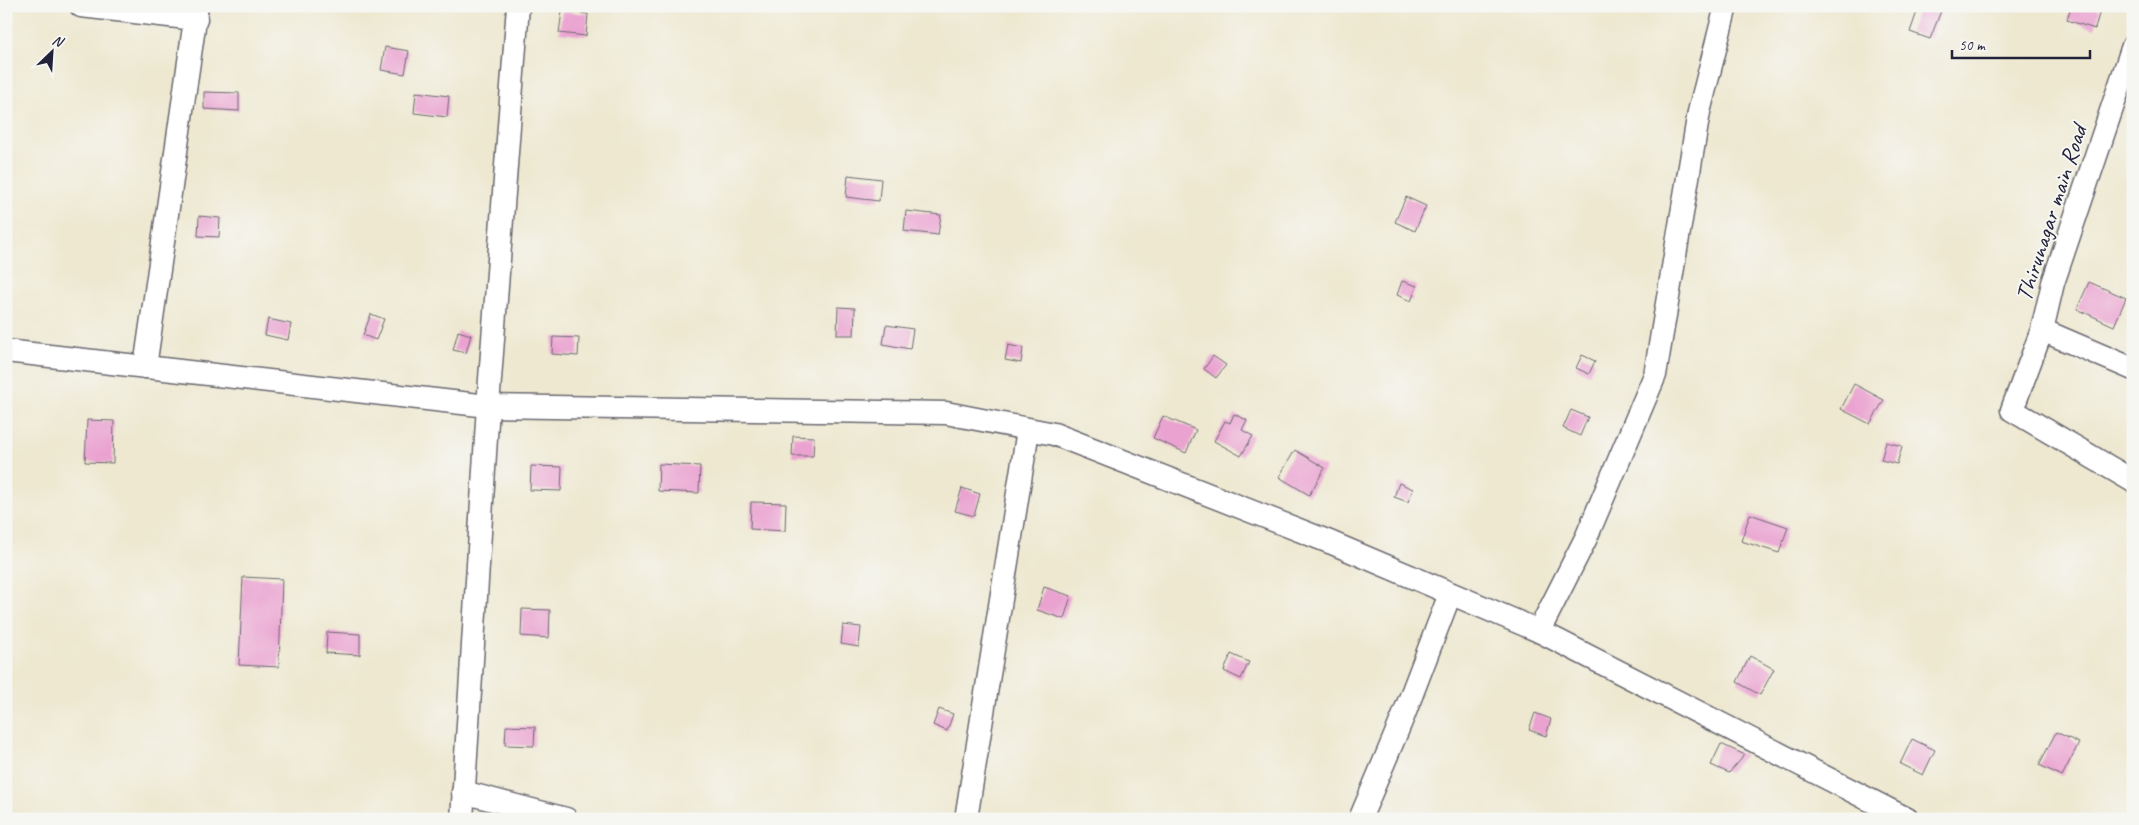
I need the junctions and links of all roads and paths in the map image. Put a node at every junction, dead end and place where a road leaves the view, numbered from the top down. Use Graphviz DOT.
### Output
graph roads {
  1 [pos="81,6"];
  2 [pos="518,6"];
  3 [pos="1726,6"];
  4 [pos="196,13"];
  5 [pos="2133,46"];
  6 [pos="2042,330"];
  7 [pos="6,352"];
  8 [pos="145,367"];
  9 [pos="2133,369"];
  10 [pos="488,406"];
  11 [pos="1028,430"];
  12 [pos="2133,480"];
  13 [pos="1450,594"];
  14 [pos="1538,631"];
  15 [pos="463,792"];
  16 [pos="462,819"];
  17 [pos="566,819"];
  18 [pos="966,819"];
  19 [pos="1360,819"];
  20 [pos="1906,819"];
  1 -- 4 [label="street"];
  2 -- 10 [label="street"];
  3 -- 14 [label="street"];
  4 -- 8 [label="street"];
  5 -- 6 [label="street, Thirunagar main Road"];
  6 -- 9 [label="street, Thirunagar main Road"];
  6 -- 12 [label="street"];
  7 -- 8 [label="street"];
  8 -- 10 [label="street"];
  10 -- 11 [label="street"];
  10 -- 15 [label="street"];
  11 -- 13 [label="street"];
  11 -- 18 [label="street"];
  13 -- 14 [label="street"];
  13 -- 19 [label="street"];
  14 -- 20 [label="street"];
  15 -- 16 [label="street"];
  15 -- 17 [label="street"];
}
